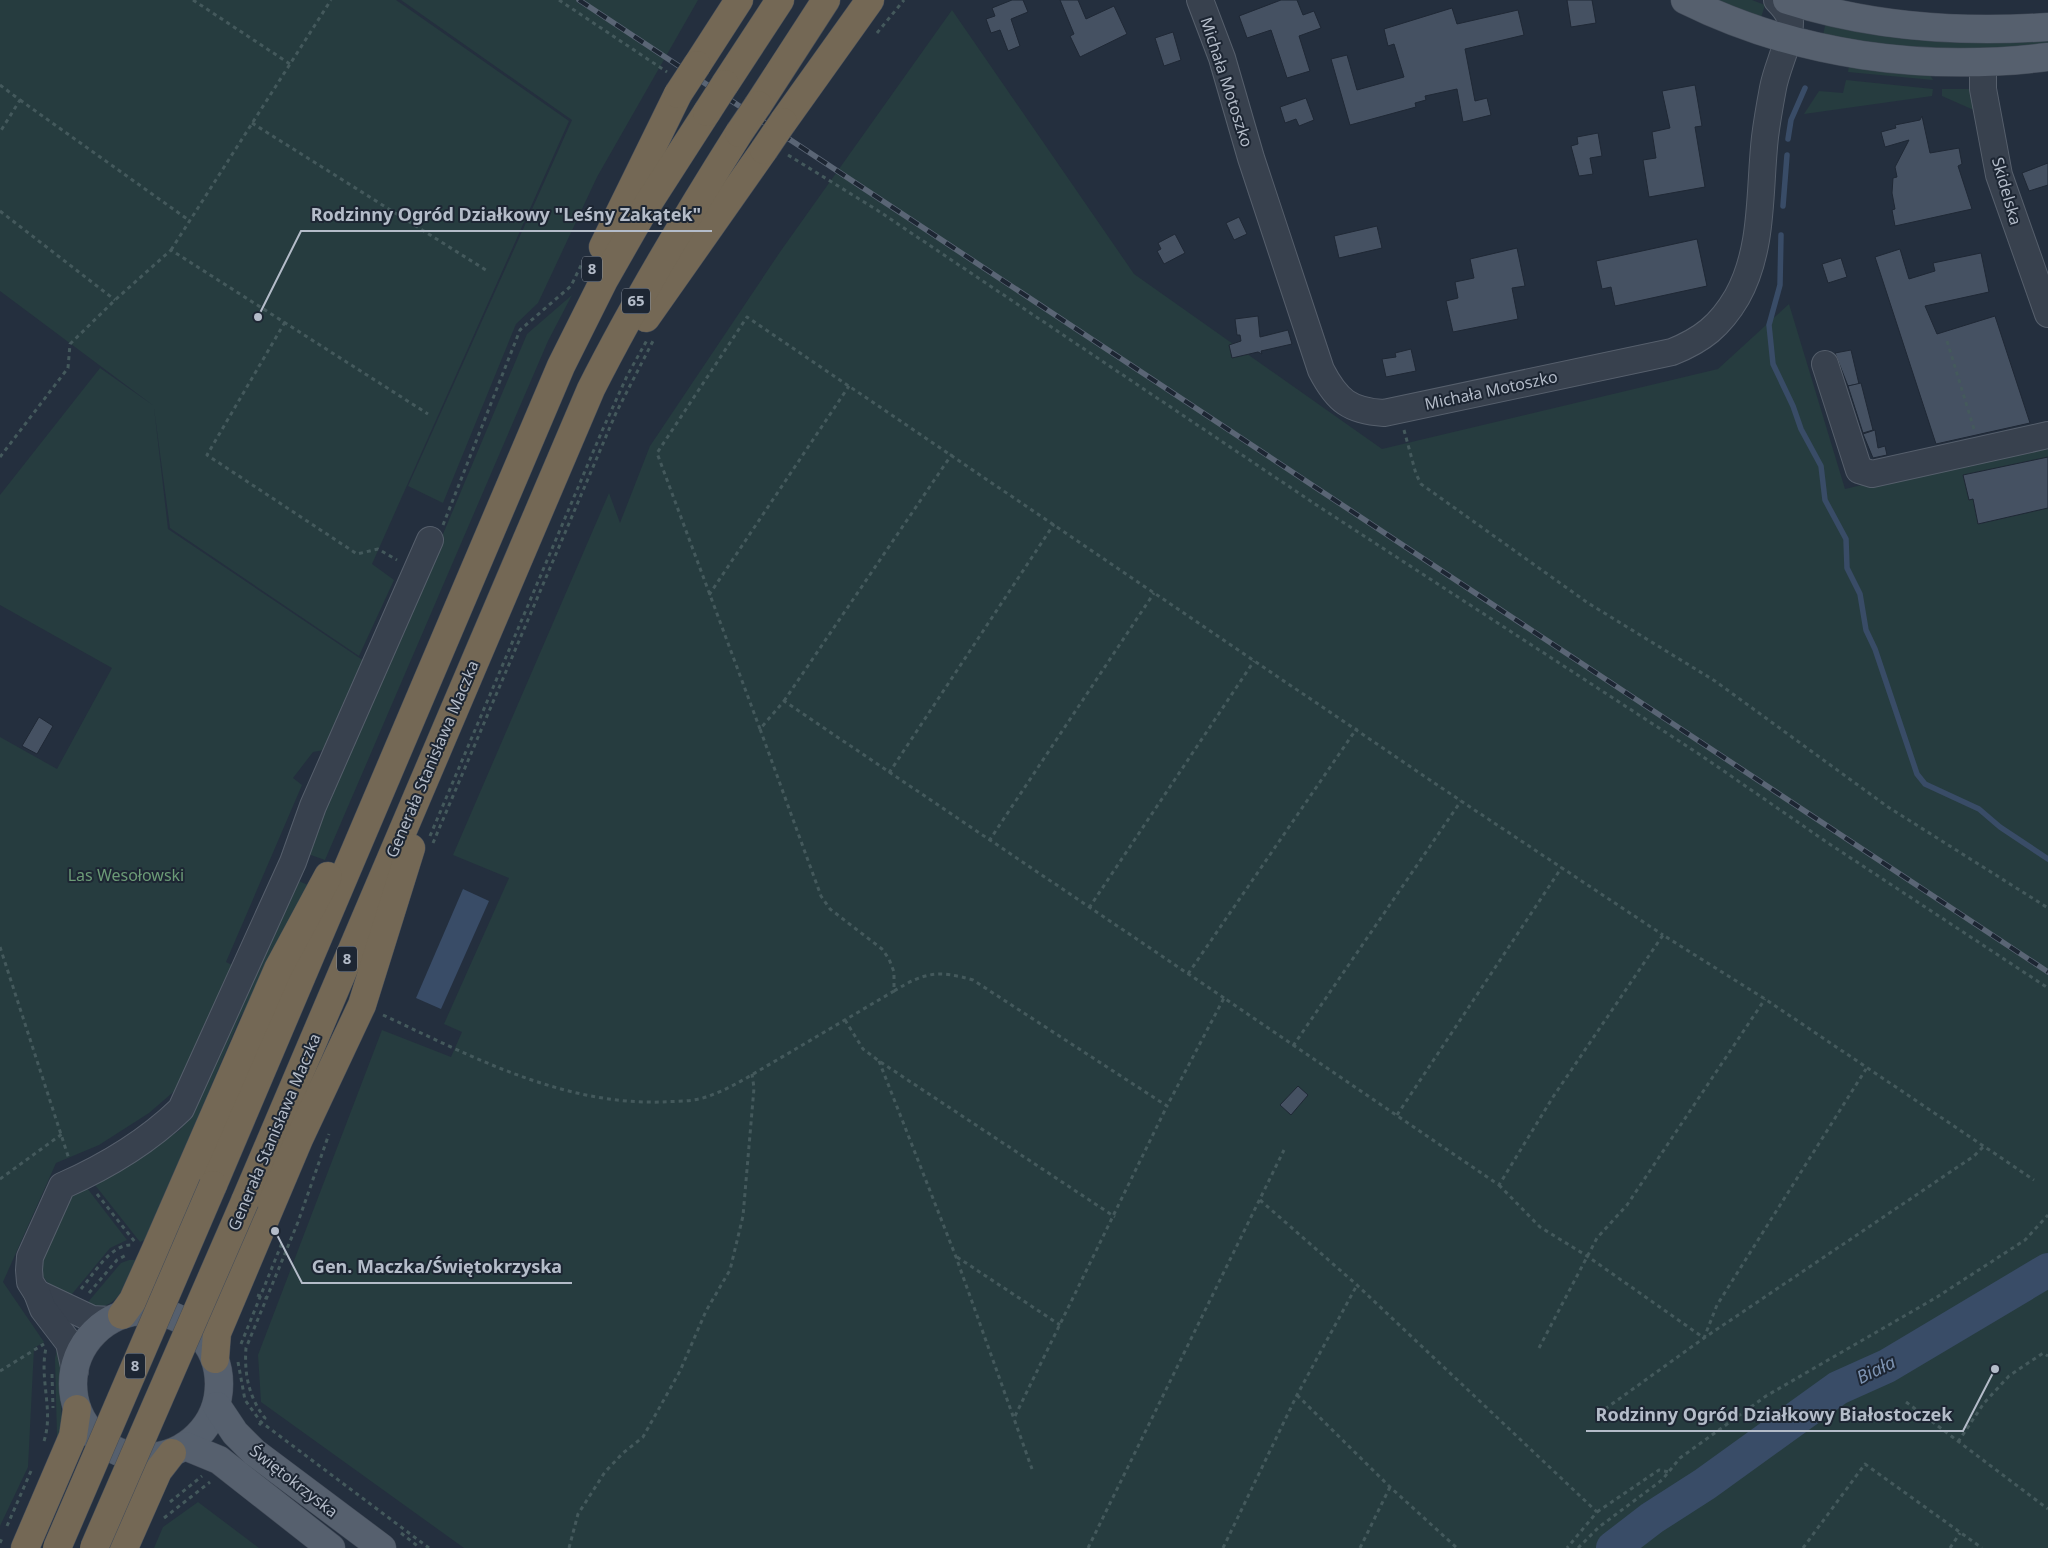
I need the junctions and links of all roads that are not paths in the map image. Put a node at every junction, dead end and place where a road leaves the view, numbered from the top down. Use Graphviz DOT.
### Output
graph roads {
  1 [pos="739,0"];
  2 [pos="780,0"];
  3 [pos="826,0"];
  4 [pos="870,0"];
  5 [pos="1200,0"];
  6 [pos="1685,0"];
  7 [pos="1777,0"];
  8 [pos="1787,0"];
  9 [pos="2048,27"];
  10 [pos="1787,40"];
  11 [pos="2048,57"];
  12 [pos="1983,64"];
  13 [pos="2048,314"];
  14 [pos="1825,364"];
  15 [pos="2048,435"];
  16 [pos="524,452"];
  17 [pos="552,480"];
  18 [pos="430,540"];
  19 [pos="450,717"];
  20 [pos="406,735"];
  21 [pos="37,1293"];
  22 [pos="117,1318"];
  23 [pos="227,1356"];
  24 [pos="74,1371"];
  25 [pos="217,1406"];
  26 [pos="77,1409"];
  27 [pos="179,1449"];
  28 [pos="25,1548"];
  29 [pos="57,1548"];
  30 [pos="94,1548"];
  31 [pos="124,1548"];
  32 [pos="331,1548"];
  33 [pos="382,1548"];
  1 -- 16 [label="highway, 8, bridge"];
  2 -- 16 [label="highway, Generała Stanisława Maczka / 65, bridge"];
  3 -- 17 [label="highway, Generała Stanisława Maczka / 65, bridge"];
  4 -- 17 [label="highway, 8, bridge"];
  5 -- 10 [label="street, Michała Motoszko"];
  6 -- 10 [label="main road"];
  7 -- 10 [label="street, Michała Motoszko"];
  8 -- 9 [label="main road"];
  10 -- 12 [label="main road"];
  11 -- 12 [label="main road"];
  12 -- 13 [label="street, Skidelska"];
  14 -- 15 [label="street"];
  16 -- 20 [label="highway, Generała Stanisława Maczka / 8"];
  17 -- 19 [label="highway, Generała Stanisława Maczka / 8"];
  18 -- 21 [label="street"];
  19 -- 23 [label="highway"];
  19 -- 30 [label="highway, Generała Stanisława Maczka / 8, bridge"];
  20 -- 22 [label="highway"];
  20 -- 29 [label="highway, Generała Stanisława Maczka / 8, bridge"];
  21 -- 22 [label="street"];
  21 -- 24 [label="street"];
  22 -- 23 [label="main road"];
  22 -- 24 [label="main road"];
  23 -- 25 [label="main road"];
  24 -- 26 [label="main road"];
  25 -- 27 [label="main road"];
  25 -- 33 [label="main road, Świętokrzyska"];
  26 -- 27 [label="main road"];
  26 -- 28 [label="highway"];
  27 -- 31 [label="highway"];
  27 -- 32 [label="main road, Świętokrzyska"];
}
